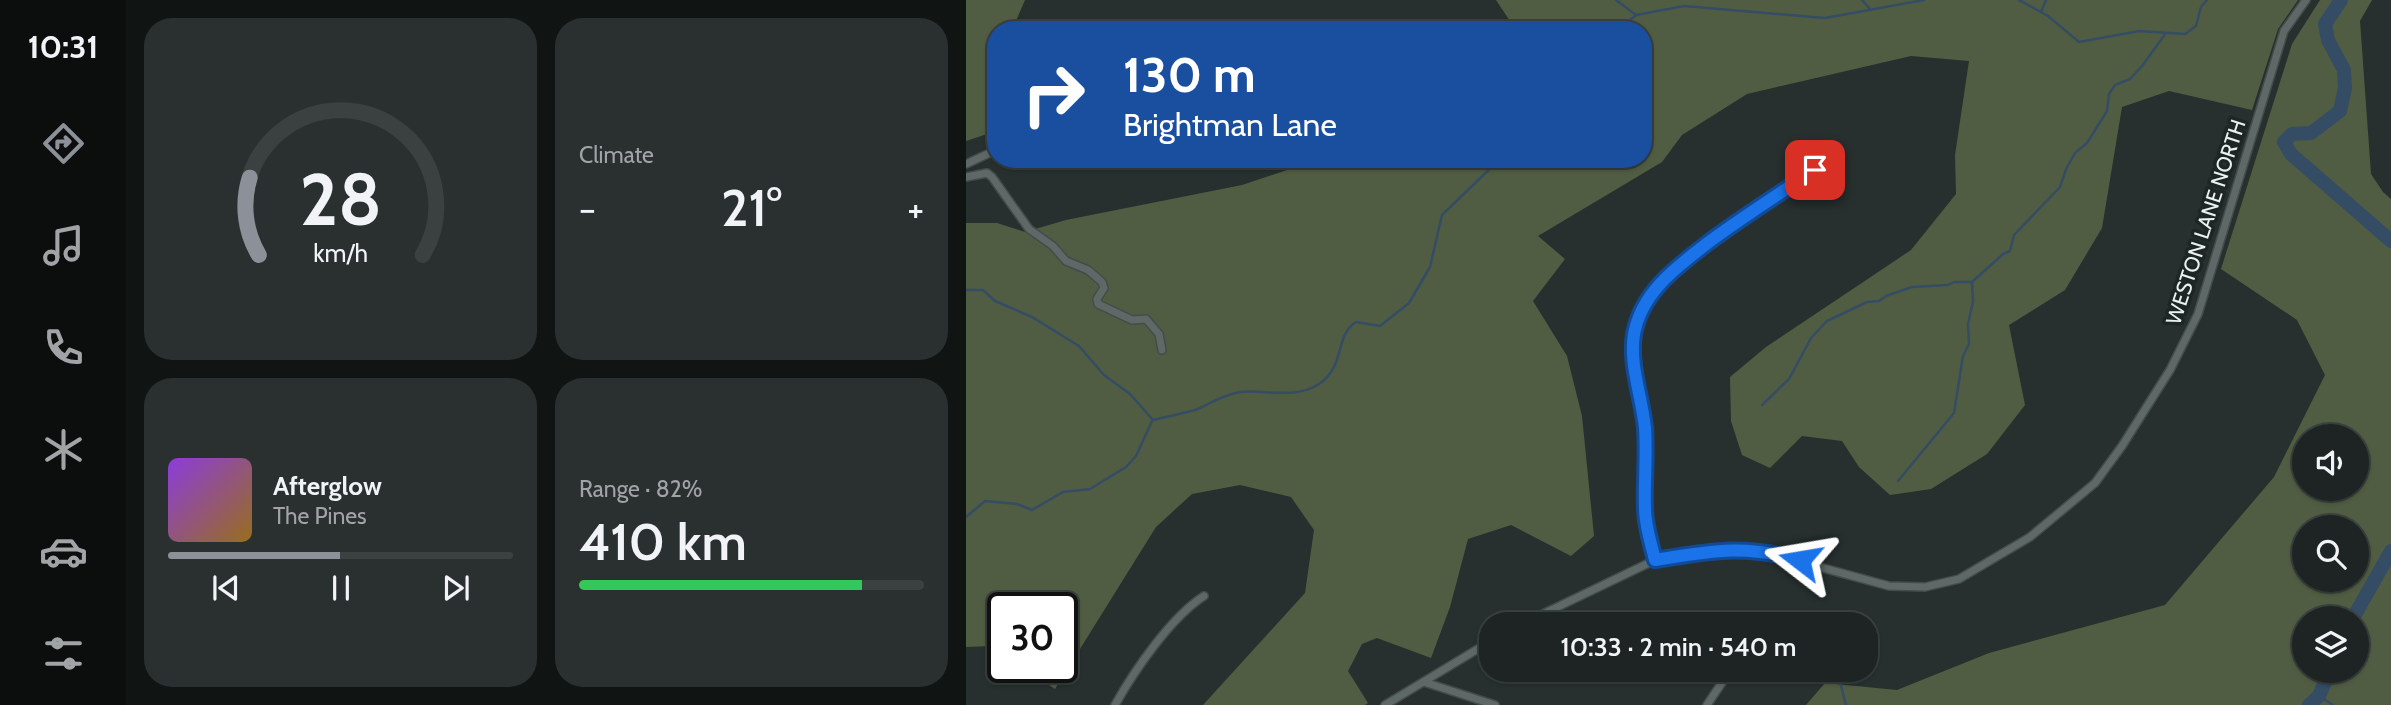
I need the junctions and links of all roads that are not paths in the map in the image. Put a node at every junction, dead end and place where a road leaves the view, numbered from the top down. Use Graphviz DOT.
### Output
graph roads {
  1 [pos="2306,0"];
  2 [pos="987,154"];
  3 [pos="966,164"];
  4 [pos="1815,170"];
  5 [pos="966,177"];
  6 [pos="1162,350"];
  7 [pos="1655,560"];
  8 [pos="1204,596"];
  9 [pos="1547,612"];
  10 [pos="1479,648"];
  11 [pos="1424,682"];
  12 [pos="1722,682"];
  13 [pos="1115,705"];
  14 [pos="1385,705"];
  15 [pos="1495,705"];
  16 [pos="1706,705"];
  1 -- 7 [label="street, WESTON LANE NORTH"];
  2 -- 3 [label="street"];
  4 -- 7 [label="street"];
  5 -- 6 [label="street"];
  7 -- 9 [label="street, WESTON LANE NORTH"];
  8 -- 13 [label="street"];
  10 -- 11 [label="street"];
  11 -- 14 [label="street"];
  11 -- 15 [label="street"];
  12 -- 16 [label="street"];
}
